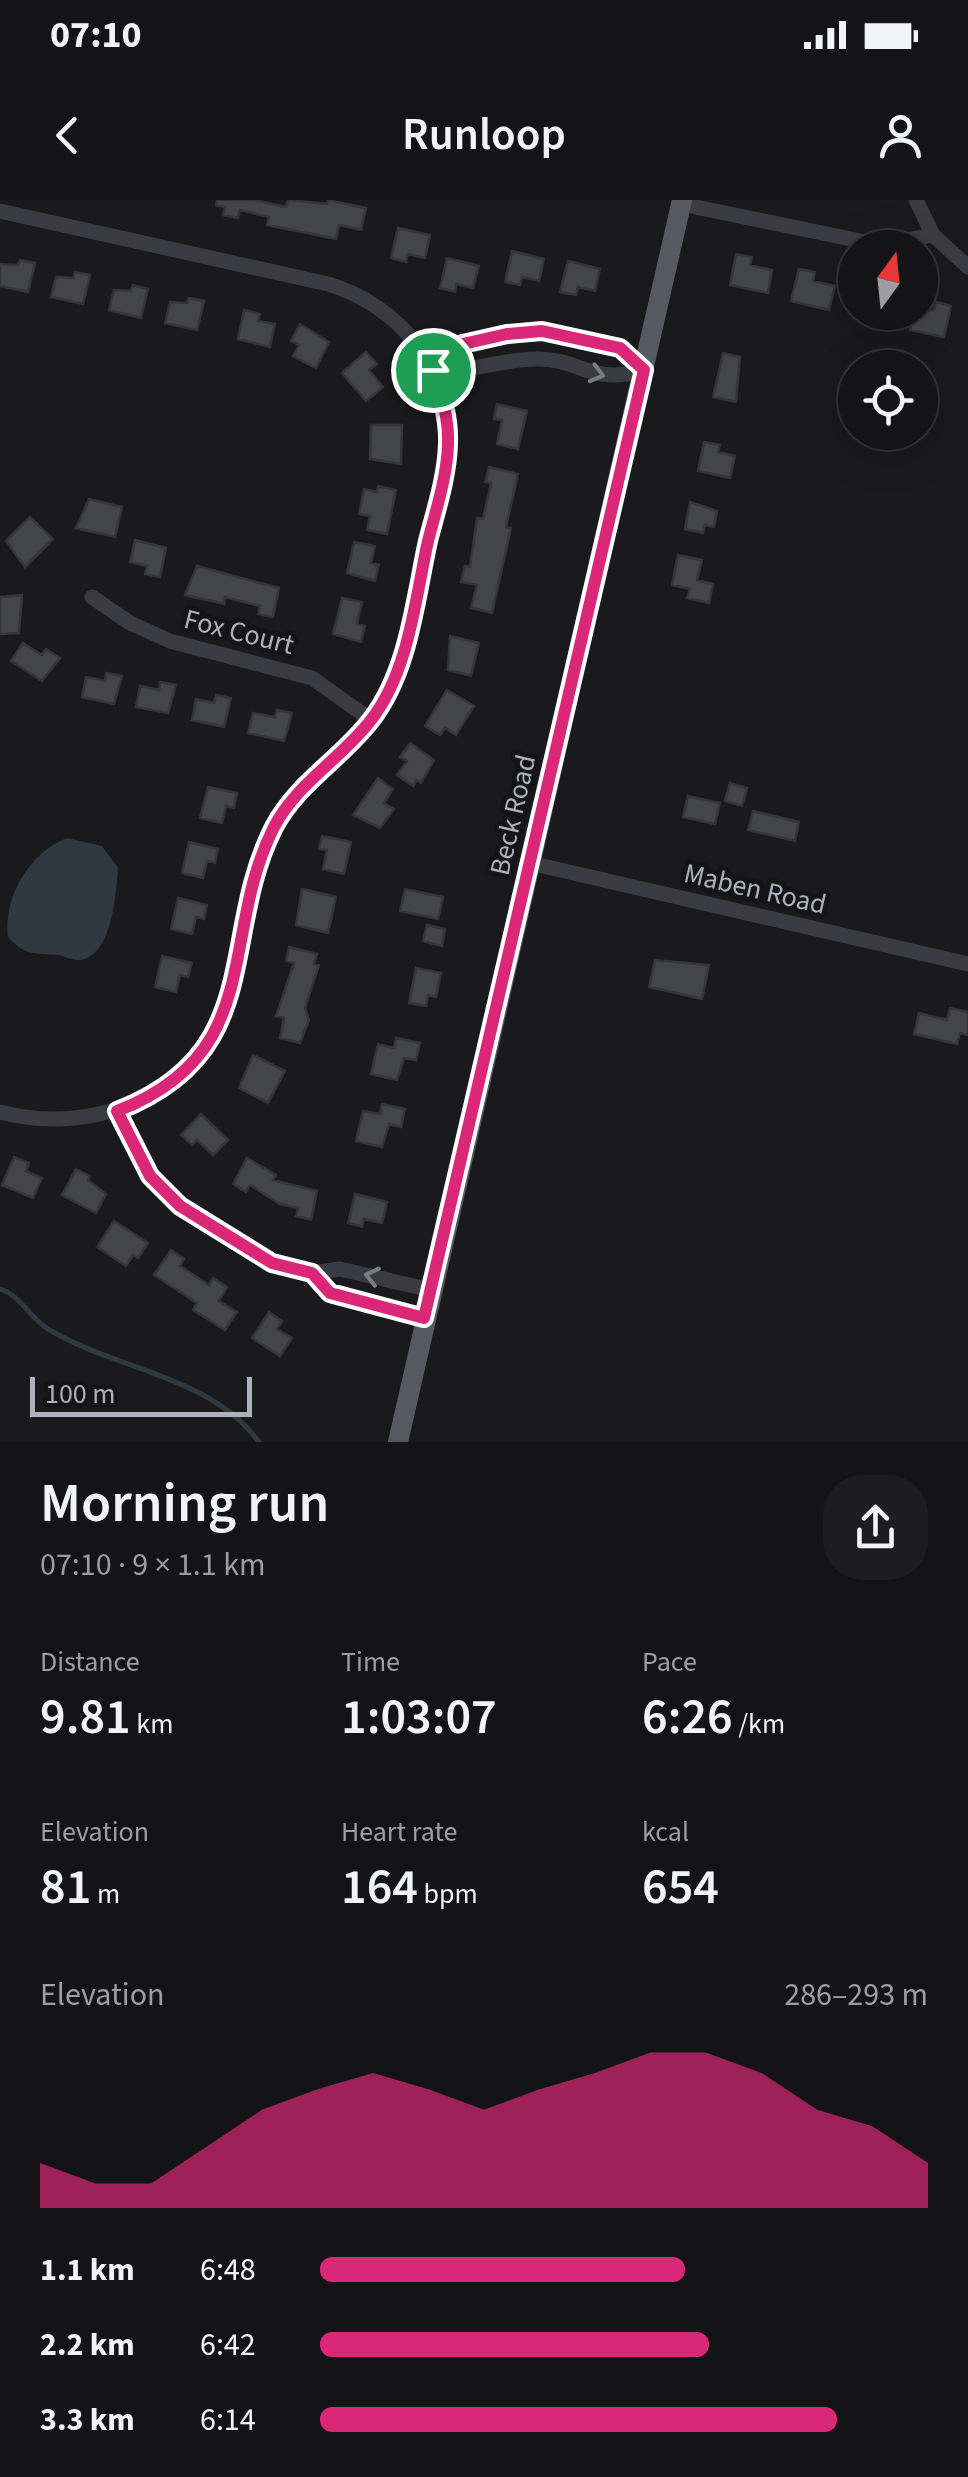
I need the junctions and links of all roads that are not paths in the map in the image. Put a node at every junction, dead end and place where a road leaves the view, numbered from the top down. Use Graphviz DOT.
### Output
graph roads {
  1 [pos="916,200"];
  2 [pos="681,202"];
  3 [pos="0,212"];
  4 [pos="931,230"];
  5 [pos="838,236"];
  6 [pos="938,240"];
  7 [pos="968,267"];
  8 [pos="542,331"];
  9 [pos="538,358"];
  10 [pos="433,370"];
  11 [pos="644,370"];
  12 [pos="92,597"];
  13 [pos="371,720"];
  14 [pos="530,864"];
  15 [pos="968,964"];
  16 [pos="117,1111"];
  17 [pos="0,1112"];
  18 [pos="312,1273"];
  19 [pos="430,1290"];
  20 [pos="424,1318"];
  21 [pos="398,1442"];
  1 -- 4 [label="street"];
  2 -- 5 [label="street"];
  2 -- 11 [label="main road, Beck Road"];
  3 -- 10 [label="street"];
  6 -- 7 [label="street"];
  8 -- 9 [label="street"];
  8 -- 10 [label="street"];
  8 -- 11 [label="street"];
  9 -- 10 [label="street"];
  9 -- 11 [label="street, one-way"];
  10 -- 13 [label="street"];
  11 -- 14 [label="main road, Beck Road"];
  12 -- 13 [label="street, Fox Court"];
  13 -- 16 [label="street"];
  14 -- 15 [label="street, Maben Road"];
  14 -- 19 [label="main road, Beck Road"];
  16 -- 17 [label="street"];
  16 -- 18 [label="street"];
  19 -- 18 [label="street, one-way"];
  18 -- 20 [label="street"];
  19 -- 20 [label="main road, Beck Road"];
  20 -- 21 [label="main road, Beck Road"];
}
